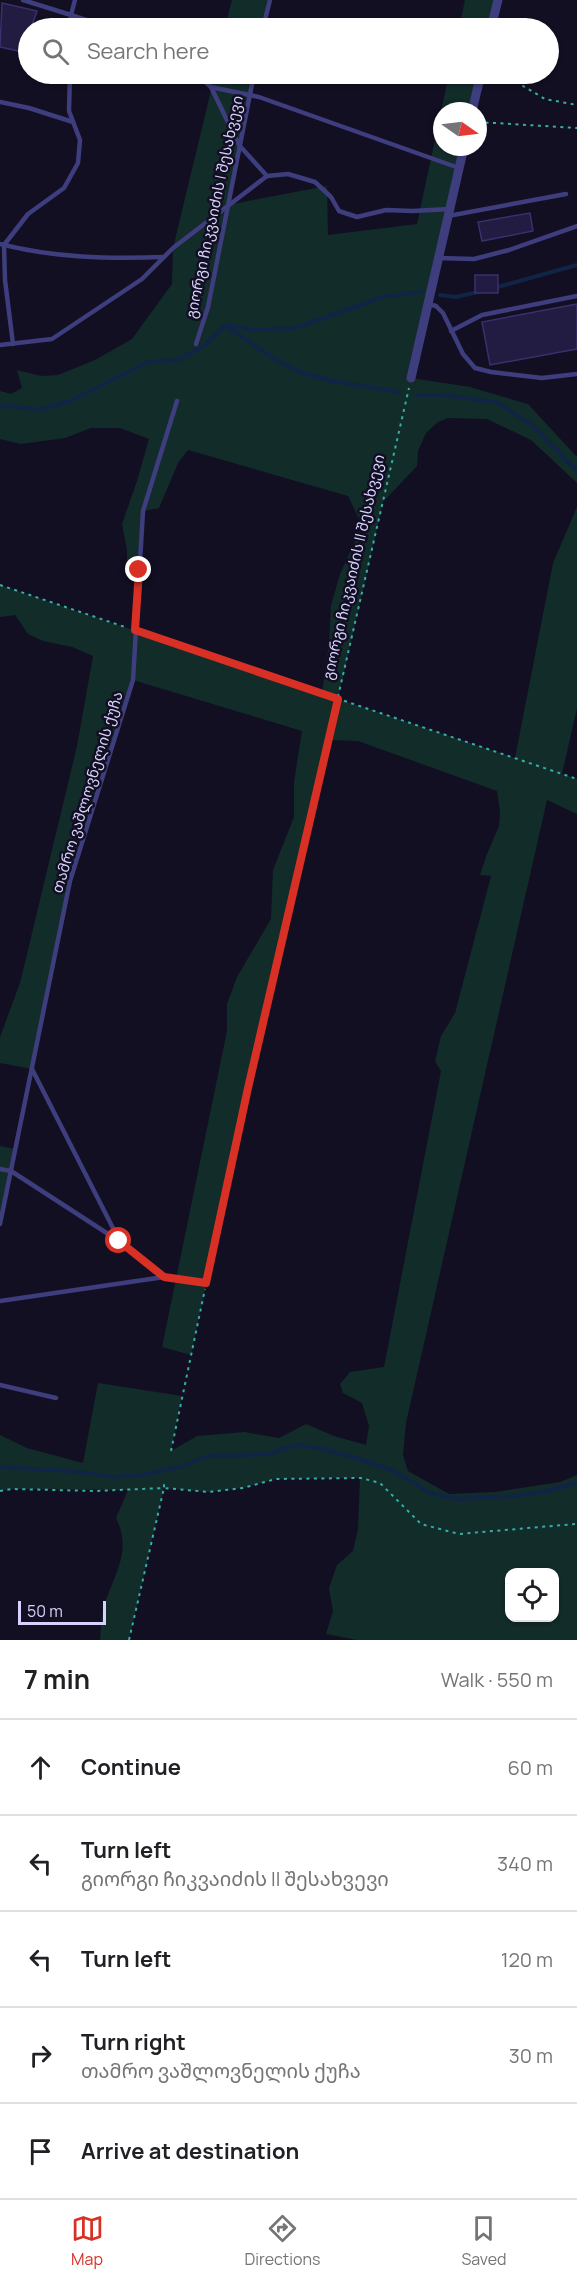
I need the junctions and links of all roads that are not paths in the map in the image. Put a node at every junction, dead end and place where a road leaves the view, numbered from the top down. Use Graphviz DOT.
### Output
graph roads {
  1 [pos="23,0"];
  2 [pos="75,0"];
  3 [pos="270,0"];
  4 [pos="498,0"];
  5 [pos="71,15"];
  6 [pos="80,18"];
  7 [pos="266,18"];
  8 [pos="494,18"];
  9 [pos="70,84"];
  10 [pos="208,84"];
  11 [pos="252,84"];
  12 [pos="479,84"];
  13 [pos="211,87"];
  14 [pos="249,94"];
  15 [pos="0,102"];
  16 [pos="474,102"];
  17 [pos="73,122"];
  18 [pos="238,145"];
  19 [pos="462,156"];
  20 [pos="459,168"];
  21 [pos="267,176"];
  22 [pos="566,194"];
  23 [pos="227,205"];
  24 [pos="449,212"];
  25 [pos="577,226"];
  26 [pos="2,244"];
  27 [pos="164,257"];
  28 [pos="438,258"];
  29 [pos="577,296"];
  30 [pos="428,304"];
  31 [pos="451,331"];
  32 [pos="13,344"];
  33 [pos="196,344"];
  34 [pos="0,345"];
  35 [pos="577,374"];
  36 [pos="411,378"];
  37 [pos="177,401"];
  38 [pos="32,1069"];
  39 [pos="0,1168"];
  40 [pos="11,1171"];
  41 [pos="0,1224"];
  42 [pos="119,1241"];
  43 [pos="164,1277"];
  44 [pos="206,1283"];
  45 [pos="0,1301"];
  46 [pos="0,1385"];
  47 [pos="56,1398"];
  1 -- 5 [label="lane"];
  2 -- 5 [label="lane"];
  3 -- 7 [label="lane"];
  4 -- 8 [label="street"];
  5 -- 6 [label="lane"];
  9 -- 17 [label="lane"];
  10 -- 13 [label="lane"];
  11 -- 14 [label="lane, გიორგი ჩიკვაიძის I შესახვევი"];
  12 -- 16 [label="street"];
  13 -- 14 [label="lane"];
  13 -- 18 [label="lane"];
  14 -- 18 [label="lane, გიორგი ჩიკვაიძის I შესახვევი"];
  14 -- 20 [label="lane"];
  15 -- 17 [label="lane"];
  17 -- 26 [label="lane"];
  18 -- 21 [label="lane"];
  18 -- 23 [label="lane, გიორგი ჩიკვაიძის I შესახვევი"];
  19 -- 20 [label="street"];
  20 -- 24 [label="street"];
  21 -- 23 [label="lane"];
  21 -- 24 [label="lane"];
  22 -- 24 [label="lane"];
  23 -- 27 [label="lane"];
  23 -- 33 [label="lane, გიორგი ჩიკვაიძის I შესახვევი"];
  24 -- 28 [label="street"];
  25 -- 28 [label="lane"];
  26 -- 27 [label="lane"];
  26 -- 32 [label="lane"];
  27 -- 32 [label="lane"];
  28 -- 30 [label="street"];
  29 -- 31 [label="lane"];
  30 -- 31 [label="lane"];
  30 -- 36 [label="street"];
  31 -- 35 [label="lane"];
  32 -- 34 [label="lane"];
  37 -- 38 [label="lane, თამრო ვაშლოვნელის ქუჩა"];
  38 -- 40 [label="lane, თამრო ვაშლოვნელის ქუჩა"];
  38 -- 42 [label="lane"];
  39 -- 40 [label="lane"];
  40 -- 41 [label="lane, თამრო ვაშლოვნელის ქუჩა"];
  40 -- 42 [label="lane"];
  42 -- 43 [label="lane"];
  43 -- 44 [label="lane"];
  43 -- 45 [label="lane"];
  46 -- 47 [label="lane"];
}
